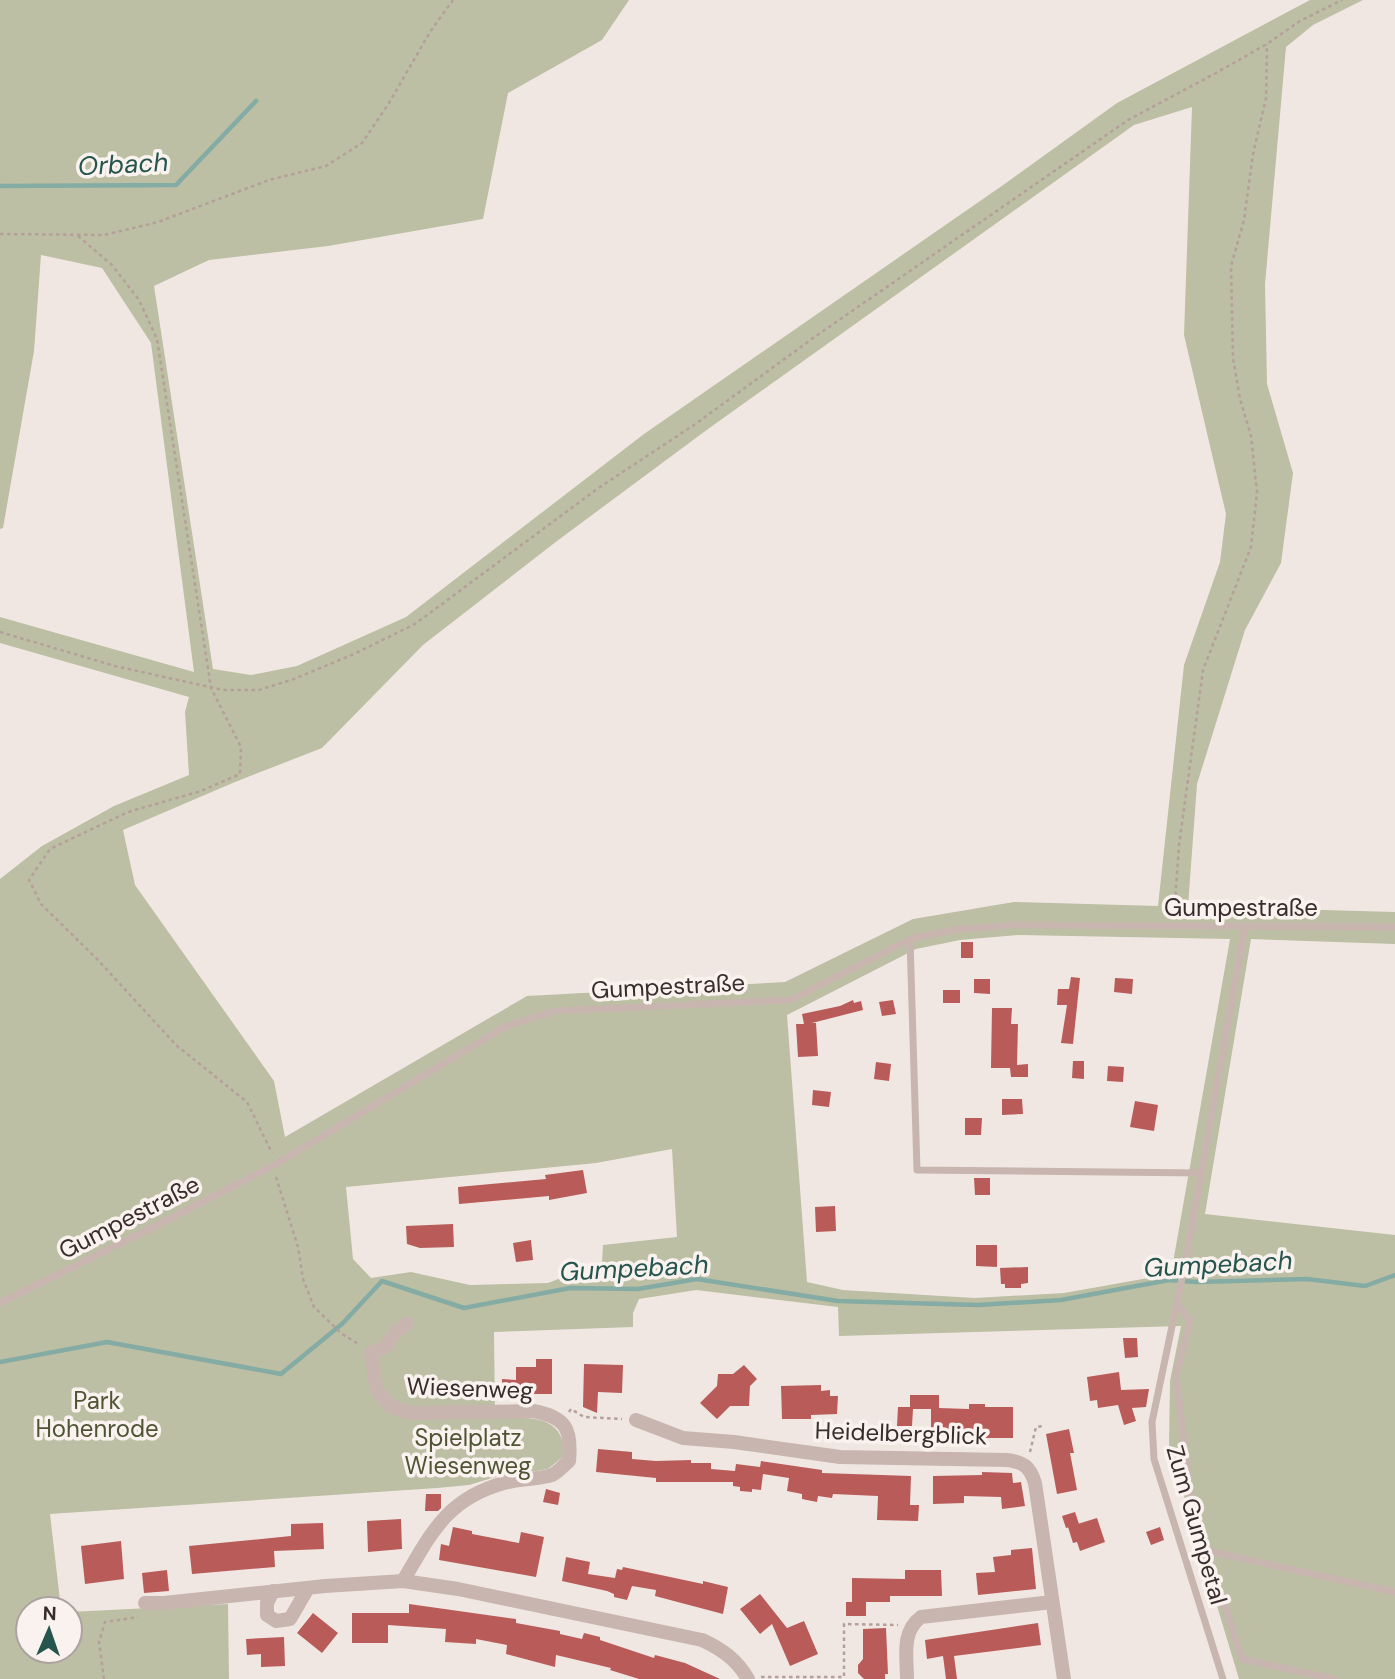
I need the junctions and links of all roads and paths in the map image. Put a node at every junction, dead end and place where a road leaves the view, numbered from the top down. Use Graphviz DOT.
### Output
graph roads {
  1 [pos="453,0"];
  2 [pos="1342,0"];
  3 [pos="1267,44"];
  4 [pos="0,234"];
  5 [pos="78,236"];
  6 [pos="0,632"];
  7 [pos="211,688"];
  8 [pos="1173,926"];
  9 [pos="1245,926"];
  10 [pos="1395,927"];
  11 [pos="910,939"];
  12 [pos="276,1163"];
  13 [pos="1201,1173"];
  14 [pos="1178,1301"];
  15 [pos="0,1303"];
  16 [pos="407,1324"];
  17 [pos="350,1339"];
  18 [pos="636,1420"];
  19 [pos="561,1421"];
  20 [pos="1045,1426"];
  21 [pos="1026,1466"];
  22 [pos="1208,1551"];
  23 [pos="403,1581"];
  24 [pos="308,1588"];
  25 [pos="273,1591"];
  26 [pos="1395,1592"];
  27 [pos="1052,1602"];
  28 [pos="144,1609"];
  29 [pos="910,1625"];
  30 [pos="748,1678"];
  31 [pos="104,1679"];
  32 [pos="907,1679"];
  33 [pos="1064,1679"];
  34 [pos="1223,1679"];
  35 [pos="1334,1679"];
  1 -- 5 [label="path"];
  2 -- 3 [label="path"];
  3 -- 7 [label="path"];
  3 -- 8 [label="path"];
  4 -- 5 [label="path"];
  5 -- 7 [label="path"];
  6 -- 7 [label="path"];
  7 -- 12 [label="path"];
  8 -- 9 [label="lane, Gumpestraße"];
  8 -- 11 [label="lane, Gumpestraße"];
  9 -- 10 [label="lane, Gumpestraße"];
  9 -- 13 [label="lane, Zum Gumpetal"];
  11 -- 12 [label="lane, Gumpestraße"];
  11 -- 13 [label="lane"];
  12 -- 15 [label="lane, Gumpestraße"];
  12 -- 17 [label="path"];
  13 -- 14 [label="lane, Zum Gumpetal"];
  14 -- 22 [label="lane"];
  14 -- 34 [label="lane, Zum Gumpetal"];
  16 -- 19 [label="street, Wiesenweg"];
  18 -- 19 [label="path"];
  18 -- 21 [label="street, Heidelbergblick"];
  19 -- 23 [label="street, Wiesenweg"];
  20 -- 21 [label="path"];
  21 -- 27 [label="street"];
  22 -- 26 [label="lane"];
  22 -- 35 [label="lane"];
  23 -- 24 [label="street"];
  23 -- 30 [label="street"];
  24 -- 25 [label="street"];
  24 -- 25 [label="street"];
  25 -- 28 [label="street"];
  27 -- 29 [label="street"];
  27 -- 33 [label="street"];
  28 -- 31 [label="path"];
  29 -- 30 [label="path"];
  29 -- 32 [label="street"];
}
